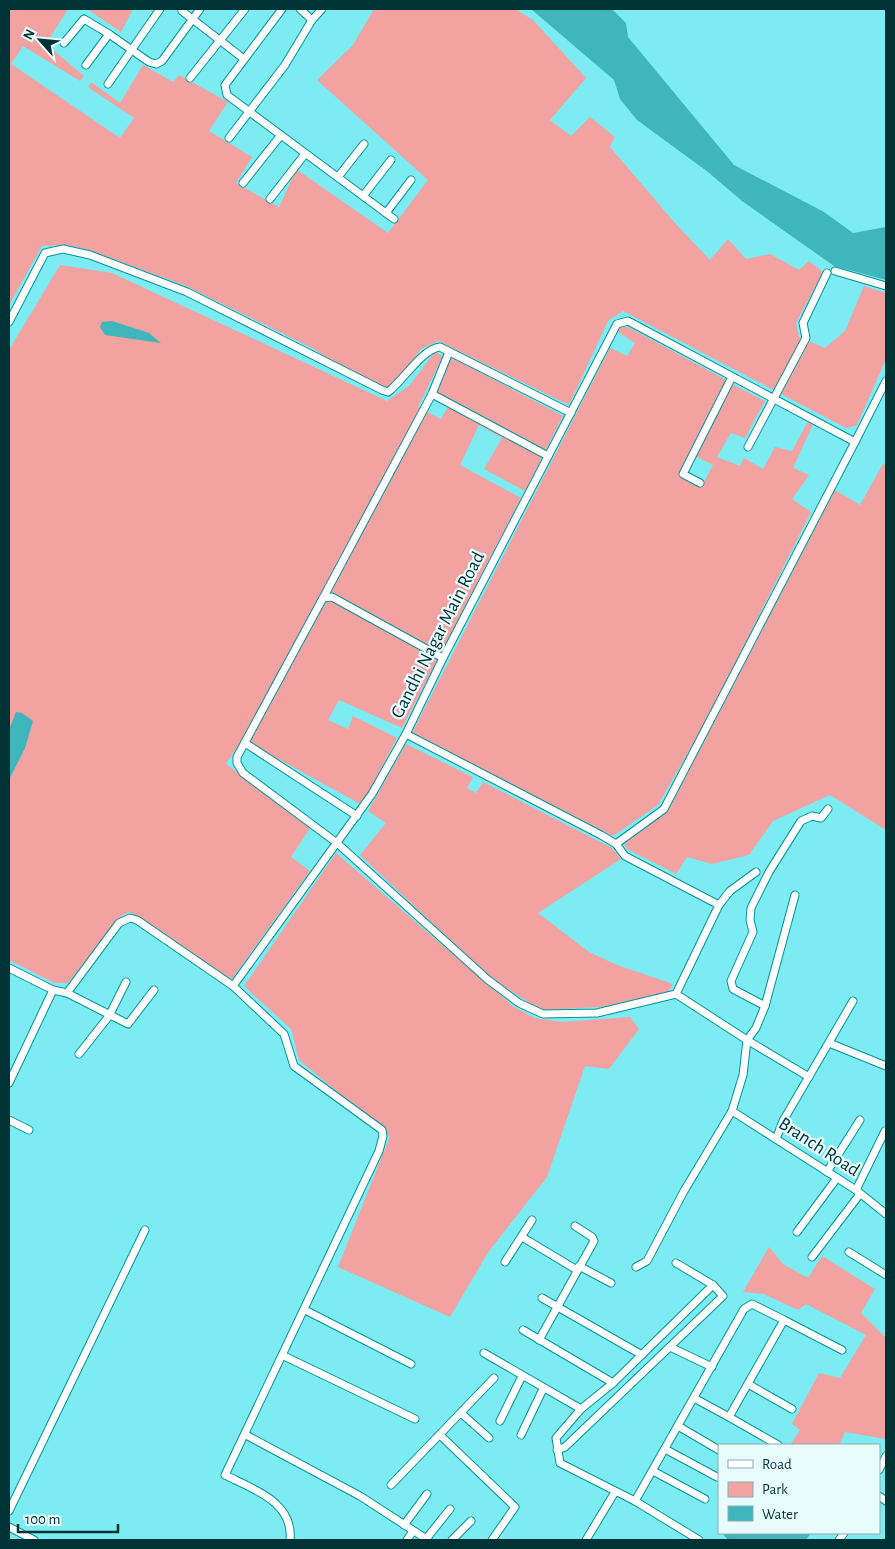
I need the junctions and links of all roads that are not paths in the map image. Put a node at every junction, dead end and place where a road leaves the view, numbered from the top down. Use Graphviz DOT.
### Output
graph roads {
  1 [pos="160,9"];
  2 [pos="200,9"];
  3 [pos="245,9"];
  4 [pos="282,9"];
  5 [pos="300,9"];
  6 [pos="322,9"];
  7 [pos="182,11"];
  8 [pos="193,19"];
  9 [pos="312,20"];
  10 [pos="110,34"];
  11 [pos="219,40"];
  12 [pos="64,44"];
  13 [pos="130,49"];
  14 [pos="244,59"];
  15 [pos="86,65"];
  16 [pos="190,78"];
  17 [pos="108,84"];
  18 [pos="249,112"];
  19 [pos="281,136"];
  20 [pos="229,138"];
  21 [pos="364,144"];
  22 [pos="305,154"];
  23 [pos="391,160"];
  24 [pos="338,178"];
  25 [pos="411,180"];
  26 [pos="243,183"];
  27 [pos="363,196"];
  28 [pos="270,199"];
  29 [pos="386,213"];
  30 [pos="394,219"];
  31 [pos="836,271"];
  32 [pos="827,273"];
  33 [pos="886,286"];
  34 [pos="9,322"];
  35 [pos="449,352"];
  36 [pos="732,377"];
  37 [pos="886,381"];
  38 [pos="432,394"];
  39 [pos="773,399"];
  40 [pos="571,413"];
  41 [pos="854,442"];
  42 [pos="748,447"];
  43 [pos="548,456"];
  44 [pos="700,483"];
  45 [pos="323,598"];
  46 [pos="443,658"];
  47 [pos="406,734"];
  48 [pos="245,744"];
  49 [pos="828,809"];
  50 [pos="357,816"];
  51 [pos="337,843"];
  52 [pos="616,844"];
  53 [pos="756,872"];
  54 [pos="796,895"];
  55 [pos="719,905"];
  56 [pos="9,968"];
  57 [pos="126,982"];
  58 [pos="233,986"];
  59 [pos="54,990"];
  60 [pos="154,990"];
  61 [pos="67,993"];
  62 [pos="676,994"];
  63 [pos="853,1001"];
  64 [pos="765,1006"];
  65 [pos="109,1016"];
  66 [pos="747,1040"];
  67 [pos="829,1043"];
  68 [pos="79,1054"];
  69 [pos="886,1066"];
  70 [pos="809,1077"];
  71 [pos="9,1083"];
  72 [pos="732,1111"];
  73 [pos="9,1120"];
  74 [pos="860,1120"];
  75 [pos="29,1130"];
  76 [pos="885,1131"];
  77 [pos="776,1139"];
  78 [pos="827,1172"];
  79 [pos="837,1178"];
  80 [pos="858,1192"];
  81 [pos="886,1214"];
  82 [pos="532,1220"];
  83 [pos="575,1226"];
  84 [pos="145,1230"];
  85 [pos="798,1232"];
  86 [pos="522,1237"];
  87 [pos="849,1252"];
  88 [pos="812,1257"];
  89 [pos="505,1262"];
  90 [pos="676,1263"];
  91 [pos="636,1267"];
  92 [pos="578,1268"];
  93 [pos="886,1275"];
  94 [pos="611,1283"];
  95 [pos="713,1284"];
  96 [pos="542,1298"];
  97 [pos="556,1306"];
  98 [pos="305,1310"];
  99 [pos="784,1320"];
  100 [pos="522,1330"];
  101 [pos="539,1340"];
  102 [pos="670,1347"];
  103 [pos="842,1350"];
  104 [pos="484,1353"];
  105 [pos="284,1356"];
  106 [pos="639,1357"];
  107 [pos="411,1364"];
  108 [pos="712,1367"];
  109 [pos="647,1369"];
  110 [pos="522,1376"];
  111 [pos="494,1378"];
  112 [pos="613,1383"];
  113 [pos="748,1384"];
  114 [pos="544,1389"];
  115 [pos="694,1398"];
  116 [pos="581,1409"];
  117 [pos="792,1409"];
  118 [pos="461,1414"];
  119 [pos="729,1416"];
  120 [pos="415,1419"];
  121 [pos="500,1421"];
  122 [pos="678,1426"];
  123 [pos="440,1435"];
  124 [pos="521,1435"];
  125 [pos="246,1436"];
  126 [pos="489,1438"];
  127 [pos="776,1444"];
  128 [pos="665,1449"];
  129 [pos="718,1449"];
  130 [pos="557,1450"];
  131 [pos="886,1456"];
  132 [pos="880,1468"];
  133 [pos="653,1471"];
  134 [pos="717,1477"];
  135 [pos="391,1484"];
  136 [pos="615,1492"];
  137 [pos="427,1494"];
  138 [pos="705,1499"];
  139 [pos="635,1501"];
  140 [pos="450,1509"];
  141 [pos="9,1512"];
  142 [pos="471,1521"];
  143 [pos="404,1525"];
  144 [pos="9,1527"];
  145 [pos="413,1531"];
  146 [pos="34,1540"];
  147 [pos="290,1540"];
  148 [pos="407,1540"];
  149 [pos="427,1540"];
  150 [pos="452,1540"];
  151 [pos="492,1540"];
  152 [pos="586,1540"];
  153 [pos="699,1540"];
  1 -- 13 [label="street"];
  2 -- 8 [label="street"];
  3 -- 11 [label="street"];
  4 -- 14 [label="street"];
  5 -- 9 [label="street"];
  6 -- 9 [label="street"];
  7 -- 8 [label="street"];
  8 -- 11 [label="street"];
  8 -- 13 [label="street"];
  9 -- 18 [label="street"];
  10 -- 12 [label="street"];
  10 -- 13 [label="street"];
  10 -- 15 [label="street"];
  11 -- 14 [label="street"];
  11 -- 16 [label="street"];
  13 -- 17 [label="street"];
  14 -- 18 [label="street"];
  18 -- 19 [label="street"];
  18 -- 20 [label="street"];
  19 -- 22 [label="street"];
  19 -- 26 [label="street"];
  21 -- 24 [label="street"];
  22 -- 24 [label="street"];
  22 -- 28 [label="street"];
  23 -- 27 [label="street"];
  24 -- 27 [label="street"];
  25 -- 29 [label="street"];
  27 -- 29 [label="street"];
  29 -- 30 [label="street"];
  31 -- 33 [label="street"];
  32 -- 39 [label="street"];
  34 -- 35 [label="street"];
  35 -- 38 [label="street"];
  35 -- 40 [label="street"];
  36 -- 39 [label="street, Gandhi Nagar Main Road"];
  36 -- 40 [label="street, Gandhi Nagar Main Road"];
  36 -- 44 [label="street"];
  37 -- 41 [label="street"];
  38 -- 43 [label="street"];
  38 -- 45 [label="street"];
  39 -- 41 [label="street, Gandhi Nagar Main Road"];
  39 -- 42 [label="street"];
  40 -- 43 [label="street, Gandhi Nagar Main Road"];
  41 -- 52 [label="street"];
  43 -- 46 [label="street, Gandhi Nagar Main Road"];
  45 -- 46 [label="street"];
  45 -- 48 [label="street"];
  46 -- 47 [label="street, Gandhi Nagar Main Road"];
  47 -- 50 [label="street, Gandhi Nagar Main Road"];
  47 -- 52 [label="street"];
  48 -- 50 [label="street"];
  48 -- 51 [label="street"];
  49 -- 64 [label="street"];
  50 -- 51 [label="street, Gandhi Nagar Main Road"];
  51 -- 58 [label="street, Gandhi Nagar Main Road"];
  51 -- 62 [label="street"];
  52 -- 55 [label="street"];
  53 -- 55 [label="street"];
  54 -- 64 [label="street"];
  55 -- 62 [label="street"];
  56 -- 59 [label="street"];
  57 -- 65 [label="street"];
  58 -- 61 [label="street"];
  58 -- 98 [label="street"];
  59 -- 61 [label="street"];
  59 -- 71 [label="street"];
  60 -- 65 [label="street"];
  61 -- 65 [label="street"];
  62 -- 66 [label="street"];
  63 -- 67 [label="street"];
  64 -- 66 [label="street"];
  65 -- 68 [label="street"];
  66 -- 70 [label="street"];
  66 -- 72 [label="street"];
  67 -- 69 [label="street"];
  67 -- 70 [label="street"];
  70 -- 77 [label="street"];
  72 -- 77 [label="street, Branch Road"];
  72 -- 91 [label="street"];
  73 -- 75 [label="street"];
  74 -- 78 [label="street"];
  76 -- 80 [label="street"];
  77 -- 78 [label="street, Branch Road"];
  78 -- 79 [label="street, Branch Road"];
  79 -- 80 [label="street, Branch Road"];
  79 -- 85 [label="street"];
  80 -- 81 [label="street, Branch Road"];
  80 -- 88 [label="street"];
  82 -- 86 [label="street"];
  83 -- 92 [label="street"];
  84 -- 141 [label="street"];
  86 -- 89 [label="street"];
  86 -- 92 [label="street"];
  87 -- 93 [label="street"];
  90 -- 95 [label="street"];
  92 -- 94 [label="street"];
  92 -- 97 [label="street"];
  95 -- 102 [label="street"];
  95 -- 106 [label="street"];
  96 -- 97 [label="street"];
  97 -- 101 [label="street"];
  97 -- 106 [label="street"];
  98 -- 105 [label="street"];
  98 -- 107 [label="street"];
  99 -- 103 [label="street"];
  99 -- 108 [label="street"];
  99 -- 113 [label="street"];
  100 -- 101 [label="street"];
  101 -- 112 [label="street"];
  102 -- 108 [label="street"];
  102 -- 109 [label="street"];
  104 -- 110 [label="street"];
  105 -- 120 [label="street"];
  105 -- 125 [label="street"];
  106 -- 109 [label="street"];
  106 -- 112 [label="street"];
  108 -- 115 [label="street"];
  109 -- 130 [label="street"];
  110 -- 114 [label="street"];
  110 -- 121 [label="street"];
  111 -- 118 [label="street"];
  112 -- 116 [label="street"];
  113 -- 117 [label="street"];
  113 -- 119 [label="street"];
  114 -- 116 [label="street"];
  114 -- 124 [label="street"];
  115 -- 119 [label="street"];
  115 -- 122 [label="street"];
  116 -- 130 [label="street"];
  118 -- 123 [label="street"];
  118 -- 126 [label="street"];
  119 -- 127 [label="street"];
  122 -- 128 [label="street"];
  122 -- 129 [label="street"];
  123 -- 135 [label="street"];
  123 -- 151 [label="street"];
  125 -- 143 [label="street"];
  125 -- 147 [label="street"];
  128 -- 133 [label="street"];
  128 -- 134 [label="street"];
  130 -- 136 [label="street"];
  131 -- 132 [label="street"];
  133 -- 138 [label="street"];
  133 -- 139 [label="street"];
  136 -- 139 [label="street"];
  136 -- 152 [label="street"];
  137 -- 143 [label="street"];
  139 -- 153 [label="street"];
  140 -- 149 [label="street"];
  142 -- 150 [label="street"];
  143 -- 145 [label="street"];
  144 -- 146 [label="street"];
  145 -- 148 [label="street"];
  145 -- 149 [label="street"];
}
